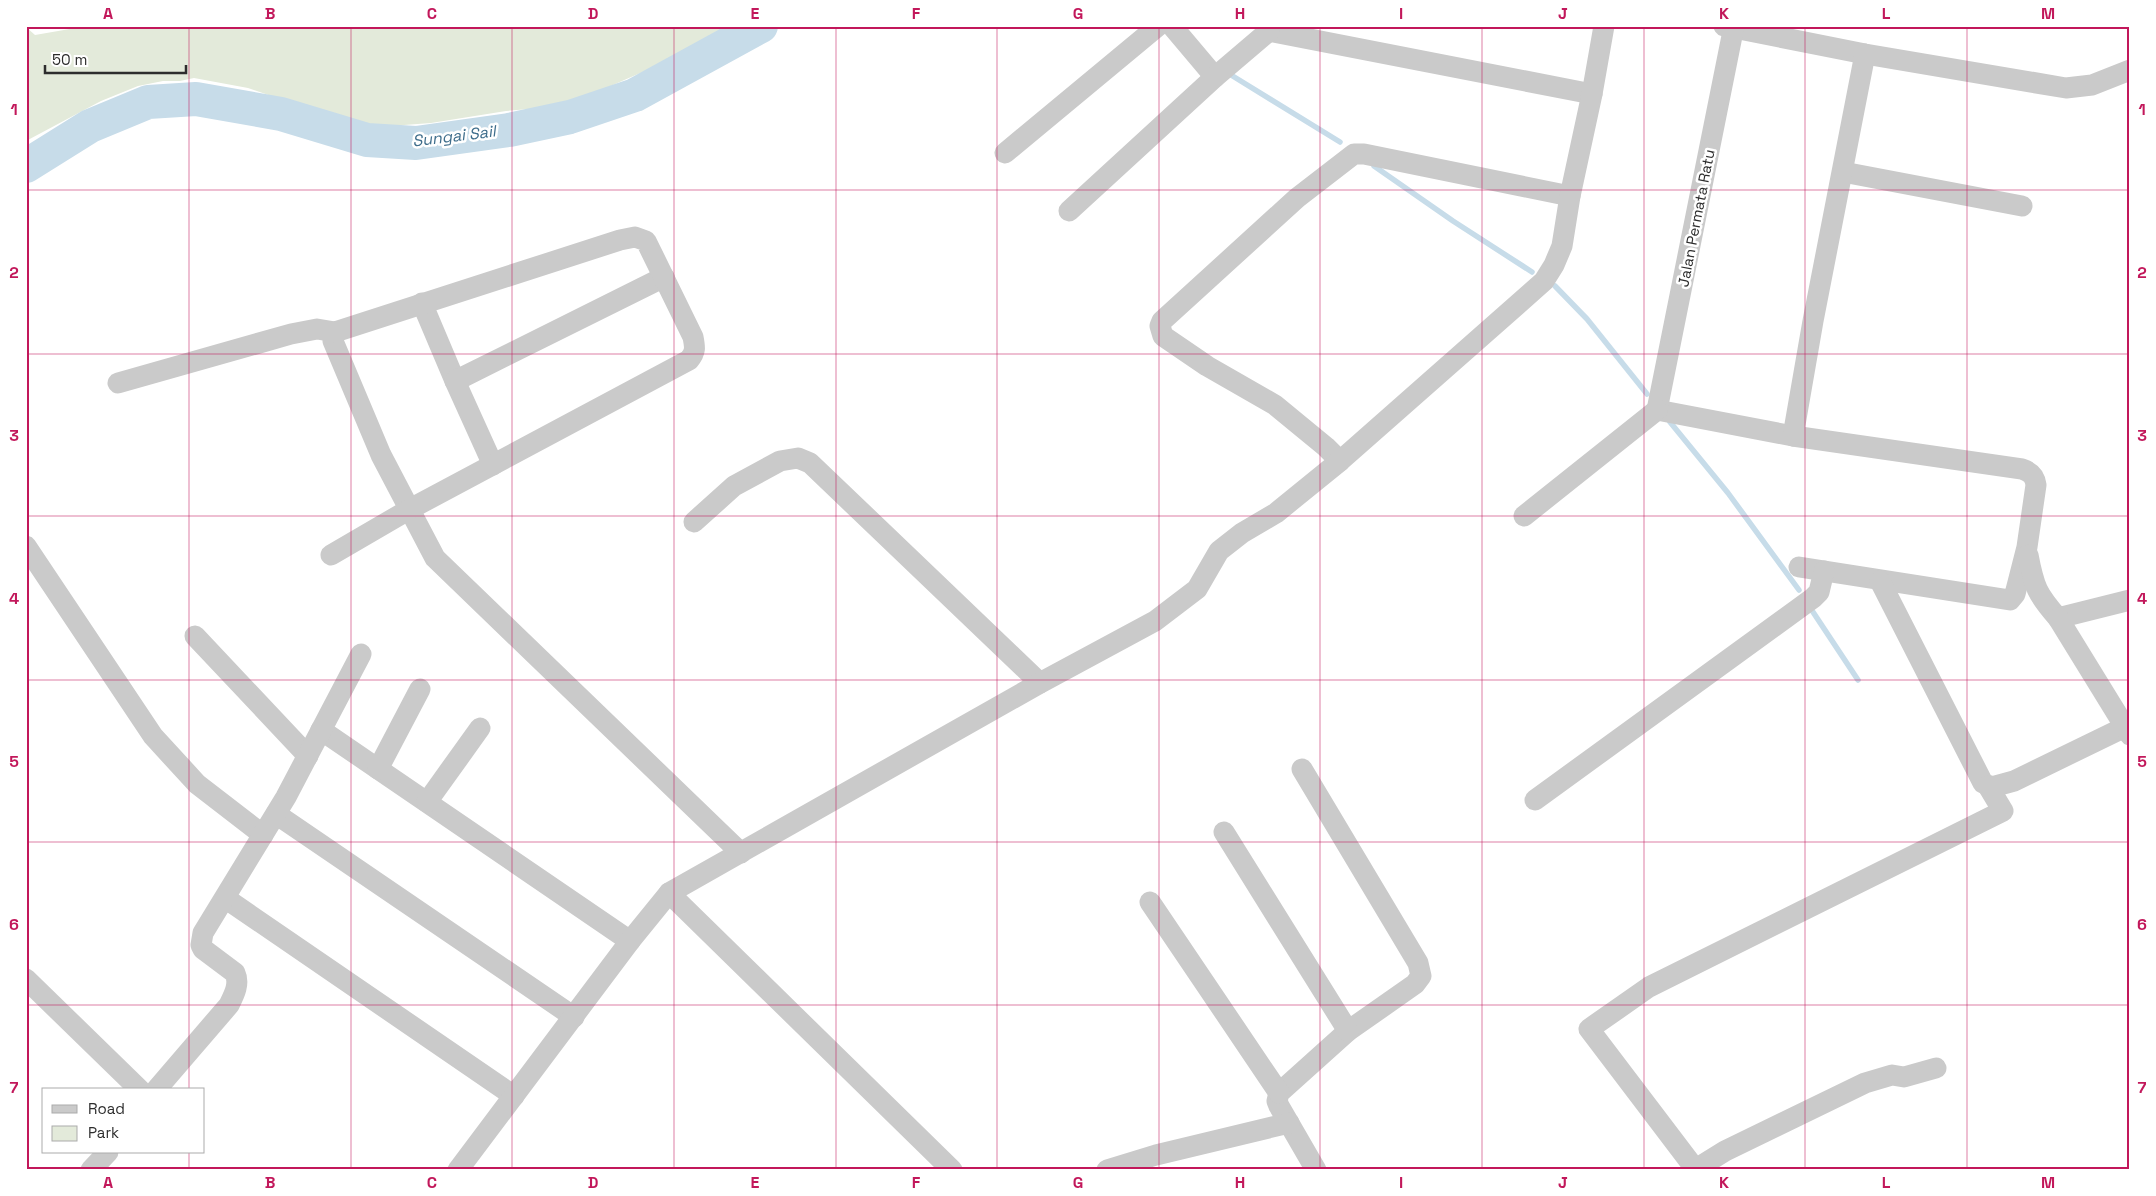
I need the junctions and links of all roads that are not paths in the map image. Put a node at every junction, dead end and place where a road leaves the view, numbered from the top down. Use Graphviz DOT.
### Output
graph roads {
  1 [pos="1158,26"];
  2 [pos="1172,26"];
  3 [pos="1604,26"];
  4 [pos="1730,27"];
  5 [pos="1270,29"];
  6 [pos="1865,54"];
  7 [pos="2130,70"];
  8 [pos="1215,77"];
  9 [pos="1592,94"];
  10 [pos="1005,154"];
  11 [pos="1843,172"];
  12 [pos="1570,196"];
  13 [pos="2022,206"];
  14 [pos="1069,211"];
  15 [pos="664,277"];
  16 [pos="422,303"];
  17 [pos="335,332"];
  18 [pos="455,381"];
  19 [pos="118,384"];
  20 [pos="1657,410"];
  21 [pos="1793,436"];
  22 [pos="1340,461"];
  23 [pos="493,465"];
  24 [pos="410,509"];
  25 [pos="1524,516"];
  26 [pos="694,522"];
  27 [pos="26,546"];
  28 [pos="2027,547"];
  29 [pos="331,555"];
  30 [pos="1799,566"];
  31 [pos="1824,571"];
  32 [pos="1880,581"];
  33 [pos="2130,600"];
  34 [pos="2058,618"];
  35 [pos="195,636"];
  36 [pos="361,654"];
  37 [pos="1040,683"];
  38 [pos="420,689"];
  39 [pos="480,728"];
  40 [pos="321,730"];
  41 [pos="2127,731"];
  42 [pos="308,756"];
  43 [pos="378,769"];
  44 [pos="1302,769"];
  45 [pos="1988,786"];
  46 [pos="1535,800"];
  47 [pos="427,802"];
  48 [pos="276,814"];
  49 [pos="1224,832"];
  50 [pos="263,835"];
  51 [pos="741,853"];
  52 [pos="669,893"];
  53 [pos="225,898"];
  54 [pos="1150,902"];
  55 [pos="630,941"];
  56 [pos="26,979"];
  57 [pos="574,1017"];
  58 [pos="1348,1031"];
  59 [pos="1936,1068"];
  60 [pos="138,1088"];
  61 [pos="158,1088"];
  62 [pos="1280,1093"];
  63 [pos="514,1096"];
  64 [pos="1289,1123"];
  65 [pos="106,1154"];
  66 [pos="92,1170"];
  67 [pos="458,1170"];
  68 [pos="952,1170"];
  69 [pos="1107,1170"];
  70 [pos="1316,1170"];
  71 [pos="1696,1170"];
  1 -- 10 [label="street"];
  2 -- 8 [label="street"];
  3 -- 9 [label="street"];
  4 -- 6 [label="street"];
  4 -- 20 [label="street, Jalan Permata Ratu"];
  5 -- 8 [label="street"];
  5 -- 9 [label="street"];
  6 -- 7 [label="street"];
  6 -- 11 [label="street"];
  8 -- 14 [label="street"];
  9 -- 12 [label="street"];
  11 -- 13 [label="street"];
  11 -- 21 [label="street"];
  12 -- 22 [label="street"];
  12 -- 22 [label="street"];
  15 -- 16 [label="street"];
  15 -- 18 [label="street"];
  15 -- 23 [label="street"];
  16 -- 17 [label="street"];
  16 -- 18 [label="street"];
  17 -- 19 [label="street"];
  17 -- 24 [label="street"];
  18 -- 23 [label="street"];
  20 -- 21 [label="street"];
  20 -- 25 [label="street"];
  21 -- 28 [label="street"];
  22 -- 37 [label="street"];
  23 -- 24 [label="street"];
  24 -- 29 [label="street"];
  24 -- 51 [label="street"];
  26 -- 37 [label="street"];
  27 -- 50 [label="street"];
  28 -- 32 [label="street"];
  28 -- 34 [label="street"];
  30 -- 31 [label="street"];
  31 -- 32 [label="street"];
  31 -- 46 [label="street"];
  32 -- 45 [label="street"];
  33 -- 34 [label="street"];
  34 -- 41 [label="street"];
  35 -- 42 [label="street"];
  36 -- 40 [label="street"];
  37 -- 51 [label="street"];
  38 -- 43 [label="street"];
  39 -- 47 [label="street"];
  40 -- 42 [label="street"];
  40 -- 43 [label="street"];
  41 -- 45 [label="street"];
  42 -- 48 [label="street"];
  43 -- 47 [label="street"];
  44 -- 58 [label="street"];
  45 -- 71 [label="street"];
  47 -- 55 [label="street"];
  48 -- 50 [label="street"];
  48 -- 57 [label="street"];
  49 -- 58 [label="street"];
  50 -- 53 [label="street"];
  51 -- 52 [label="street"];
  52 -- 55 [label="street"];
  52 -- 68 [label="street"];
  53 -- 61 [label="street"];
  53 -- 63 [label="street"];
  54 -- 62 [label="street"];
  55 -- 57 [label="street"];
  56 -- 60 [label="street"];
  57 -- 63 [label="street"];
  58 -- 62 [label="street"];
  59 -- 71 [label="street"];
  62 -- 64 [label="street"];
  63 -- 67 [label="street"];
  64 -- 69 [label="street"];
  64 -- 70 [label="street"];
  65 -- 66 [label="street"];
}
